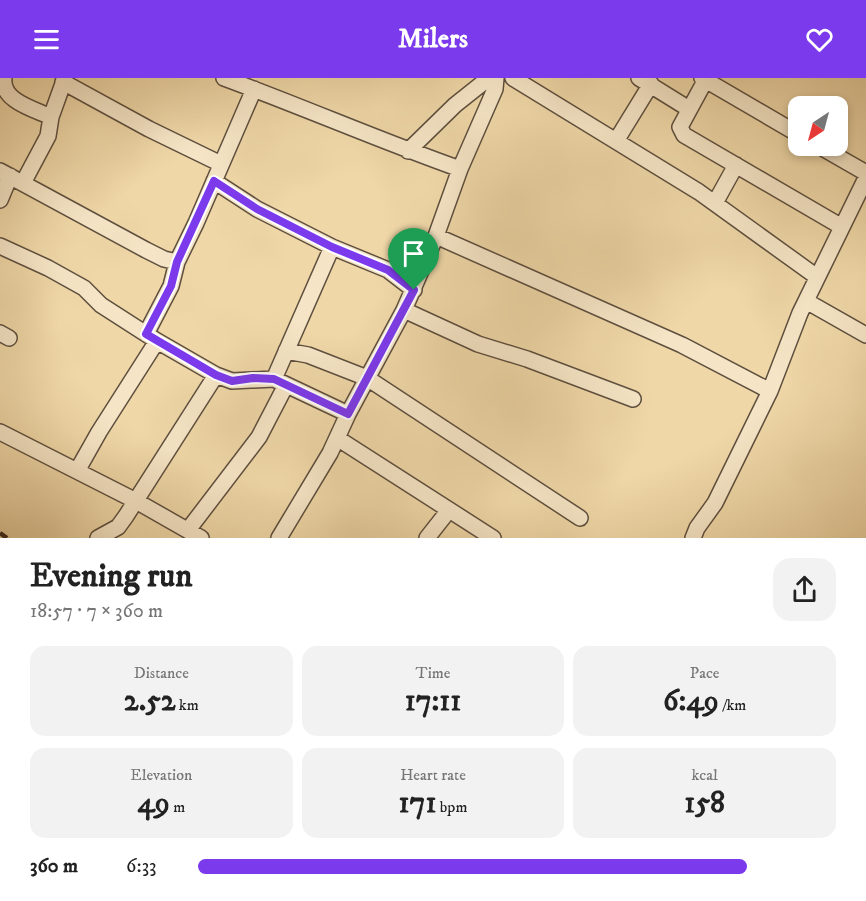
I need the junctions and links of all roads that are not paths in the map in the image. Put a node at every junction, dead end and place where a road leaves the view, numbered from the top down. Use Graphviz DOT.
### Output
graph roads {
  1 [pos="4,78"];
  2 [pos="224,78"];
  3 [pos="489,78"];
  4 [pos="496,78"];
  5 [pos="513,78"];
  6 [pos="704,79"];
  7 [pos="64,80"];
  8 [pos="645,81"];
  9 [pos="248,83"];
  10 [pos="689,109"];
  11 [pos="51,117"];
  12 [pos="788,128"];
  13 [pos="616,141"];
  14 [pos="408,151"];
  15 [pos="836,156"];
  16 [pos="221,164"];
  17 [pos="736,165"];
  18 [pos="460,169"];
  19 [pos="866,173"];
  20 [pos="11,177"];
  21 [pos="866,178"];
  22 [pos="214,181"];
  23 [pos="0,201"];
  24 [pos="715,203"];
  25 [pos="842,227"];
  26 [pos="436,236"];
  27 [pos="0,246"];
  28 [pos="332,247"];
  29 [pos="177,262"];
  30 [pos="818,278"];
  31 [pos="414,290"];
  32 [pos="806,301"];
  33 [pos="404,310"];
  34 [pos="866,335"];
  35 [pos="152,337"];
  36 [pos="286,351"];
  37 [pos="216,375"];
  38 [pos="367,378"];
  39 [pos="280,382"];
  40 [pos="770,392"];
  41 [pos="633,399"];
  42 [pos="348,414"];
  43 [pos="0,432"];
  44 [pos="337,438"];
  45 [pos="77,471"];
  46 [pos="136,501"];
  47 [pos="450,510"];
  48 [pos="580,518"];
  49 [pos="195,534"];
  50 [pos="98,538"];
  51 [pos="279,538"];
  52 [pos="427,538"];
  53 [pos="493,538"];
  54 [pos="693,538"];
  1 -- 11 [label="street"];
  2 -- 9 [label="street"];
  3 -- 14 [label="street"];
  4 -- 18 [label="street"];
  5 -- 13 [label="street"];
  6 -- 10 [label="street"];
  6 -- 12 [label="street"];
  7 -- 11 [label="street"];
  7 -- 16 [label="street"];
  8 -- 10 [label="street"];
  8 -- 13 [label="street"];
  9 -- 14 [label="street"];
  9 -- 16 [label="street"];
  10 -- 17 [label="street"];
  11 -- 20 [label="street"];
  13 -- 24 [label="street"];
  14 -- 18 [label="street"];
  15 -- 19 [label="street"];
  16 -- 22 [label="street"];
  17 -- 24 [label="street"];
  17 -- 25 [label="street"];
  18 -- 26 [label="street"];
  20 -- 23 [label="street"];
  20 -- 29 [label="street"];
  21 -- 25 [label="street"];
  22 -- 28 [label="street"];
  22 -- 29 [label="street"];
  24 -- 30 [label="street"];
  25 -- 30 [label="street"];
  26 -- 31 [label="street"];
  26 -- 40 [label="street"];
  27 -- 35 [label="street"];
  28 -- 31 [label="street"];
  28 -- 36 [label="street"];
  29 -- 35 [label="street"];
  30 -- 32 [label="street"];
  31 -- 33 [label="street"];
  32 -- 34 [label="street"];
  32 -- 40 [label="street"];
  33 -- 38 [label="street"];
  33 -- 41 [label="street"];
  35 -- 37 [label="street"];
  35 -- 45 [label="street"];
  36 -- 38 [label="street"];
  36 -- 39 [label="street"];
  37 -- 39 [label="street"];
  37 -- 46 [label="street"];
  38 -- 42 [label="street"];
  38 -- 48 [label="street"];
  39 -- 42 [label="street"];
  39 -- 49 [label="street"];
  40 -- 54 [label="street"];
  42 -- 44 [label="street"];
  43 -- 45 [label="street"];
  44 -- 47 [label="street"];
  44 -- 51 [label="street"];
  45 -- 46 [label="street"];
  46 -- 49 [label="street"];
  46 -- 50 [label="street"];
  47 -- 52 [label="street"];
  47 -- 53 [label="street"];
}
